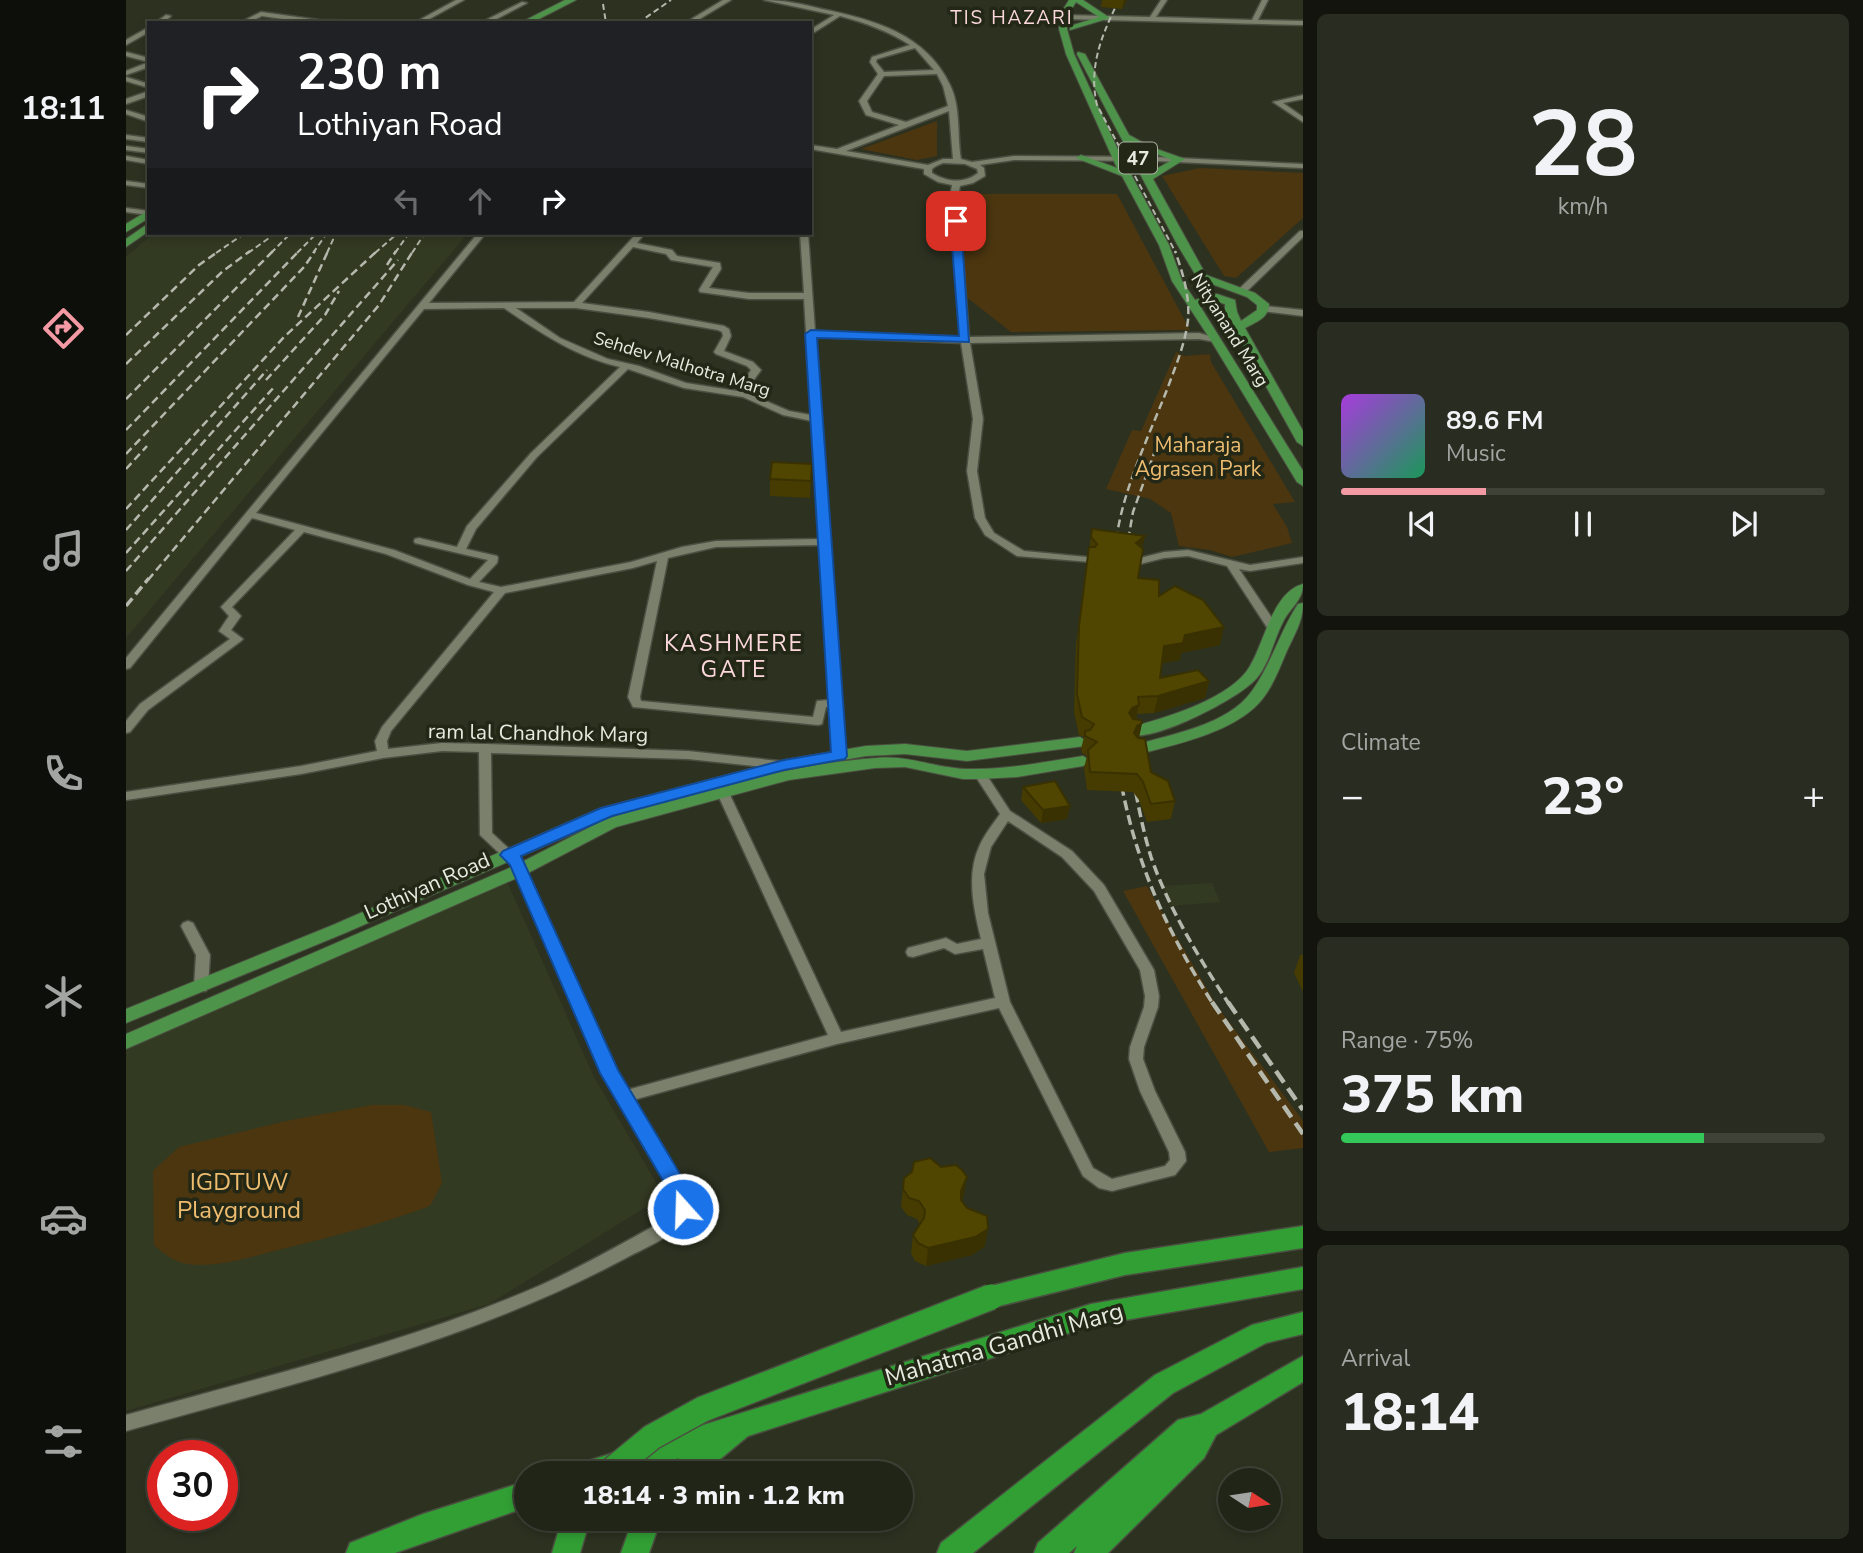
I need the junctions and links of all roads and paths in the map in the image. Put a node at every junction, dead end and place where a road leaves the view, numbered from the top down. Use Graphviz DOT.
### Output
graph roads {
  1 [pos="461,0"];
  2 [pos="572,0"];
  3 [pos="582,0"];
  4 [pos="728,0"];
  5 [pos="767,0"];
  6 [pos="1164,0"];
  7 [pos="1265,0"];
  8 [pos="1078,1"];
  9 [pos="524,3"];
  10 [pos="838,15"];
  11 [pos="168,16"];
  12 [pos="1106,18"];
  13 [pos="1152,19"];
  14 [pos="161,21"];
  15 [pos="246,21"];
  16 [pos="317,21"];
  17 [pos="334,21"];
  18 [pos="351,21"];
  19 [pos="421,21"];
  20 [pos="487,21"];
  21 [pos="528,21"];
  22 [pos="538,21"];
  23 [pos="691,21"];
  24 [pos="1070,21"];
  25 [pos="1255,22"];
  26 [pos="1303,23"];
  27 [pos="147,30"];
  28 [pos="812,32"];
  29 [pos="126,43"];
  30 [pos="914,46"];
  31 [pos="126,54"];
  32 [pos="147,61"];
  33 [pos="147,63"];
  34 [pos="138,68"];
  35 [pos="147,70"];
  36 [pos="940,72"];
  37 [pos="126,73"];
  38 [pos="1085,73"];
  39 [pos="882,74"];
  40 [pos="126,79"];
  41 [pos="147,85"];
  42 [pos="147,94"];
  43 [pos="1303,97"];
  44 [pos="126,102"];
  45 [pos="952,107"];
  46 [pos="126,112"];
  47 [pos="147,119"];
  48 [pos="1303,120"];
  49 [pos="126,121"];
  50 [pos="907,125"];
  51 [pos="147,127"];
  52 [pos="1126,136"];
  53 [pos="126,137"];
  54 [pos="147,140"];
  55 [pos="1110,143"];
  56 [pos="812,147"];
  57 [pos="126,148"];
  58 [pos="147,151"];
  59 [pos="839,151"];
  60 [pos="126,158"];
  61 [pos="1081,158"];
  62 [pos="1118,158"];
  63 [pos="1138,158"];
  64 [pos="1180,159"];
  65 [pos="957,160"];
  66 [pos="147,162"];
  67 [pos="973,164"];
  68 [pos="1303,166"];
  69 [pos="929,167"];
  70 [pos="1126,174"];
  71 [pos="1148,178"];
  72 [pos="126,183"];
  73 [pos="956,183"];
  74 [pos="147,186"];
  75 [pos="126,210"];
  76 [pos="147,213"];
  77 [pos="147,214"];
  78 [pos="147,228"];
  79 [pos="126,229"];
  80 [pos="1303,233"];
  81 [pos="480,235"];
  82 [pos="639,235"];
  83 [pos="804,235"];
  84 [pos="126,244"];
  85 [pos="631,244"];
  86 [pos="1182,244"];
  87 [pos="1164,245"];
  88 [pos="1212,282"];
  89 [pos="1180,286"];
  90 [pos="1242,291"];
  91 [pos="809,296"];
  92 [pos="576,305"];
  93 [pos="1194,305"];
  94 [pos="424,306"];
  95 [pos="508,306"];
  96 [pos="1264,309"];
  97 [pos="1303,313"];
  98 [pos="1239,327"];
  99 [pos="811,334"];
  100 [pos="1216,339"];
  101 [pos="965,340"];
  102 [pos="626,366"];
  103 [pos="739,394"];
  104 [pos="816,419"];
  105 [pos="1303,442"];
  106 [pos="1303,482"];
  107 [pos="251,515"];
  108 [pos="302,529"];
  109 [pos="419,541"];
  110 [pos="823,541"];
  111 [pos="460,551"];
  112 [pos="663,557"];
  113 [pos="1303,560"];
  114 [pos="1087,561"];
  115 [pos="1140,561"];
  116 [pos="1232,566"];
  117 [pos="472,583"];
  118 [pos="1303,589"];
  119 [pos="501,590"];
  120 [pos="1303,607"];
  121 [pos="1272,627"];
  122 [pos="126,665"];
  123 [pos="835,703"];
  124 [pos="126,729"];
  125 [pos="1136,731"];
  126 [pos="1080,742"];
  127 [pos="485,748"];
  128 [pos="1140,749"];
  129 [pos="383,754"];
  130 [pos="839,756"];
  131 [pos="1083,761"];
  132 [pos="784,765"];
  133 [pos="980,774"];
  134 [pos="724,795"];
  135 [pos="126,796"];
  136 [pos="1006,814"];
  137 [pos="509,855"];
  138 [pos="520,870"];
  139 [pos="188,926"];
  140 [pos="988,943"];
  141 [pos="913,952"];
  142 [pos="201,987"];
  143 [pos="1003,1002"];
  144 [pos="126,1016"];
  145 [pos="837,1038"];
  146 [pos="126,1042"];
  147 [pos="622,1097"];
  148 [pos="1303,1237"];
  149 [pos="1303,1278"];
  150 [pos="1303,1323"];
  151 [pos="1303,1368"];
  152 [pos="750,1420"];
  153 [pos="126,1423"];
  154 [pos="1206,1426"];
  155 [pos="620,1461"];
  156 [pos="627,1461"];
  157 [pos="697,1461"];
  158 [pos="514,1498"];
  159 [pos="571,1531"];
  160 [pos="643,1531"];
  161 [pos="360,1553"];
  162 [pos="566,1553"];
  163 [pos="635,1553"];
  164 [pos="951,1553"];
  165 [pos="1048,1553"];
  166 [pos="1088,1553"];
  1 -- 19 [label="street"];
  2 -- 21 [label="main road"];
  3 -- 22 [label="main road"];
  4 -- 23 [label="street"];
  5 -- 10 [label="street"];
  6 -- 13 [label="street"];
  7 -- 25 [label="street"];
  8 -- 12 [label="main road"];
  8 -- 24 [label="main road"];
  9 -- 20 [label="street"];
  10 -- 28 [label="street"];
  10 -- 30 [label="street"];
  11 -- 14 [label="street"];
  12 -- 13 [label="street"];
  12 -- 24 [label="main road"];
  13 -- 25 [label="street"];
  15 -- 16 [label="street"];
  17 -- 18 [label="street"];
  24 -- 38 [label="main road, Nityanand Marg / 47"];
  25 -- 26 [label="street"];
  27 -- 29 [label="street"];
  30 -- 36 [label="street"];
  30 -- 39 [label="street"];
  31 -- 32 [label="street"];
  33 -- 34 [label="street"];
  34 -- 35 [label="street"];
  34 -- 37 [label="street"];
  36 -- 39 [label="street"];
  36 -- 45 [label="street"];
  38 -- 52 [label="main road, Nityanand Marg / 47"];
  38 -- 55 [label="main road, Nityanand Marg / 47"];
  39 -- 50 [label="street"];
  40 -- 41 [label="street"];
  42 -- 44 [label="street"];
  43 -- 48 [label="street"];
  45 -- 50 [label="street"];
  45 -- 65 [label="street"];
  46 -- 47 [label="street"];
  49 -- 51 [label="street"];
  50 -- 59 [label="street"];
  52 -- 63 [label="main road, Nityanand Marg / 47"];
  52 -- 64 [label="main road"];
  53 -- 54 [label="street"];
  55 -- 61 [label="main road"];
  55 -- 62 [label="main road, Nityanand Marg / 47"];
  56 -- 59 [label="street"];
  57 -- 58 [label="street"];
  59 -- 69 [label="street"];
  60 -- 66 [label="street"];
  61 -- 62 [label="street"];
  61 -- 67 [label="street"];
  61 -- 70 [label="main road"];
  62 -- 63 [label="street"];
  62 -- 70 [label="main road, Nityanand Marg / 47"];
  63 -- 64 [label="street"];
  63 -- 71 [label="main road, Nityanand Marg / 47"];
  64 -- 68 [label="street"];
  64 -- 71 [label="main road"];
  65 -- 67 [label="street"];
  65 -- 69 [label="street"];
  67 -- 73 [label="street"];
  69 -- 73 [label="street"];
  70 -- 87 [label="main road, Nityanand Marg / 47"];
  71 -- 86 [label="main road, Nityanand Marg / 47"];
  72 -- 74 [label="street"];
  73 -- 101 [label="street"];
  75 -- 76 [label="street"];
  77 -- 79 [label="main road"];
  78 -- 84 [label="main road"];
  80 -- 90 [label="street"];
  81 -- 94 [label="street"];
  82 -- 85 [label="street"];
  83 -- 91 [label="street"];
  85 -- 91 [label="street"];
  85 -- 92 [label="street"];
  86 -- 87 [label="main road"];
  86 -- 88 [label="main road, Nityanand Marg / 47"];
  87 -- 89 [label="main road, Nityanand Marg / 47"];
  88 -- 89 [label="main road"];
  88 -- 90 [label="main road, Nityanand Marg"];
  89 -- 93 [label="main road, Nityanand Marg / 47"];
  90 -- 96 [label="main road, Nityanand Marg"];
  91 -- 99 [label="street"];
  92 -- 95 [label="street"];
  92 -- 103 [label="street"];
  93 -- 98 [label="main road"];
  93 -- 100 [label="main road, Nityanand Marg / 47"];
  94 -- 95 [label="street"];
  94 -- 107 [label="street"];
  95 -- 102 [label="street, Sehdev Malhotra Marg"];
  96 -- 97 [label="street"];
  96 -- 98 [label="main road, Nityanand Marg"];
  98 -- 105 [label="main road, Nityanand Marg"];
  99 -- 101 [label="street"];
  99 -- 104 [label="street"];
  100 -- 101 [label="street"];
  100 -- 106 [label="main road, Nityanand Marg / 47"];
  101 -- 114 [label="street"];
  102 -- 103 [label="street, Sehdev Malhotra Marg"];
  102 -- 111 [label="street"];
  103 -- 104 [label="street, Sehdev Malhotra Marg"];
  104 -- 110 [label="street"];
  107 -- 108 [label="street"];
  107 -- 122 [label="street"];
  108 -- 117 [label="street"];
  108 -- 124 [label="street"];
  109 -- 111 [label="street"];
  110 -- 112 [label="street"];
  110 -- 123 [label="street"];
  111 -- 117 [label="street"];
  112 -- 119 [label="street"];
  112 -- 123 [label="street"];
  113 -- 116 [label="street"];
  115 -- 116 [label="street"];
  116 -- 121 [label="street"];
  117 -- 119 [label="street"];
  118 -- 121 [label="main road"];
  119 -- 129 [label="street"];
  120 -- 128 [label="main road"];
  121 -- 125 [label="main road"];
  123 -- 130 [label="street"];
  126 -- 130 [label="main road, Lothiyan Road"];
  127 -- 129 [label="street, ram lal Chandhok Marg"];
  127 -- 132 [label="street, ram lal Chandhok Marg"];
  127 -- 137 [label="street"];
  129 -- 135 [label="street, ram lal Chandhok Marg"];
  130 -- 132 [label="main road, Lothiyan Road"];
  131 -- 133 [label="main road, Lothiyan Road"];
  132 -- 137 [label="main road, Lothiyan Road"];
  133 -- 134 [label="main road, Lothiyan Road"];
  133 -- 136 [label="street"];
  134 -- 138 [label="main road, Lothiyan Road"];
  134 -- 145 [label="street"];
  136 -- 140 [label="street"];
  136 -- 143 [label="street"];
  137 -- 138 [label="street"];
  137 -- 142 [label="main road, Lothiyan Road"];
  138 -- 146 [label="main road, Lothiyan Road"];
  138 -- 147 [label="street"];
  139 -- 142 [label="street"];
  140 -- 141 [label="street"];
  140 -- 143 [label="street"];
  142 -- 144 [label="main road, Lothiyan Road"];
  143 -- 145 [label="street"];
  145 -- 147 [label="street"];
  147 -- 153 [label="street"];
  148 -- 155 [label="highway, bridge"];
  149 -- 152 [label="highway, Mahatma Gandhi Marg"];
  150 -- 164 [label="highway"];
  151 -- 154 [label="highway"];
  152 -- 156 [label="highway, Mahatma Gandhi Marg"];
  152 -- 157 [label="highway, Mahatma Gandhi Marg"];
  154 -- 165 [label="highway"];
  154 -- 166 [label="highway"];
  158 -- 161 [label="highway"];
  159 -- 162 [label="highway"];
  160 -- 163 [label="highway"];
}
